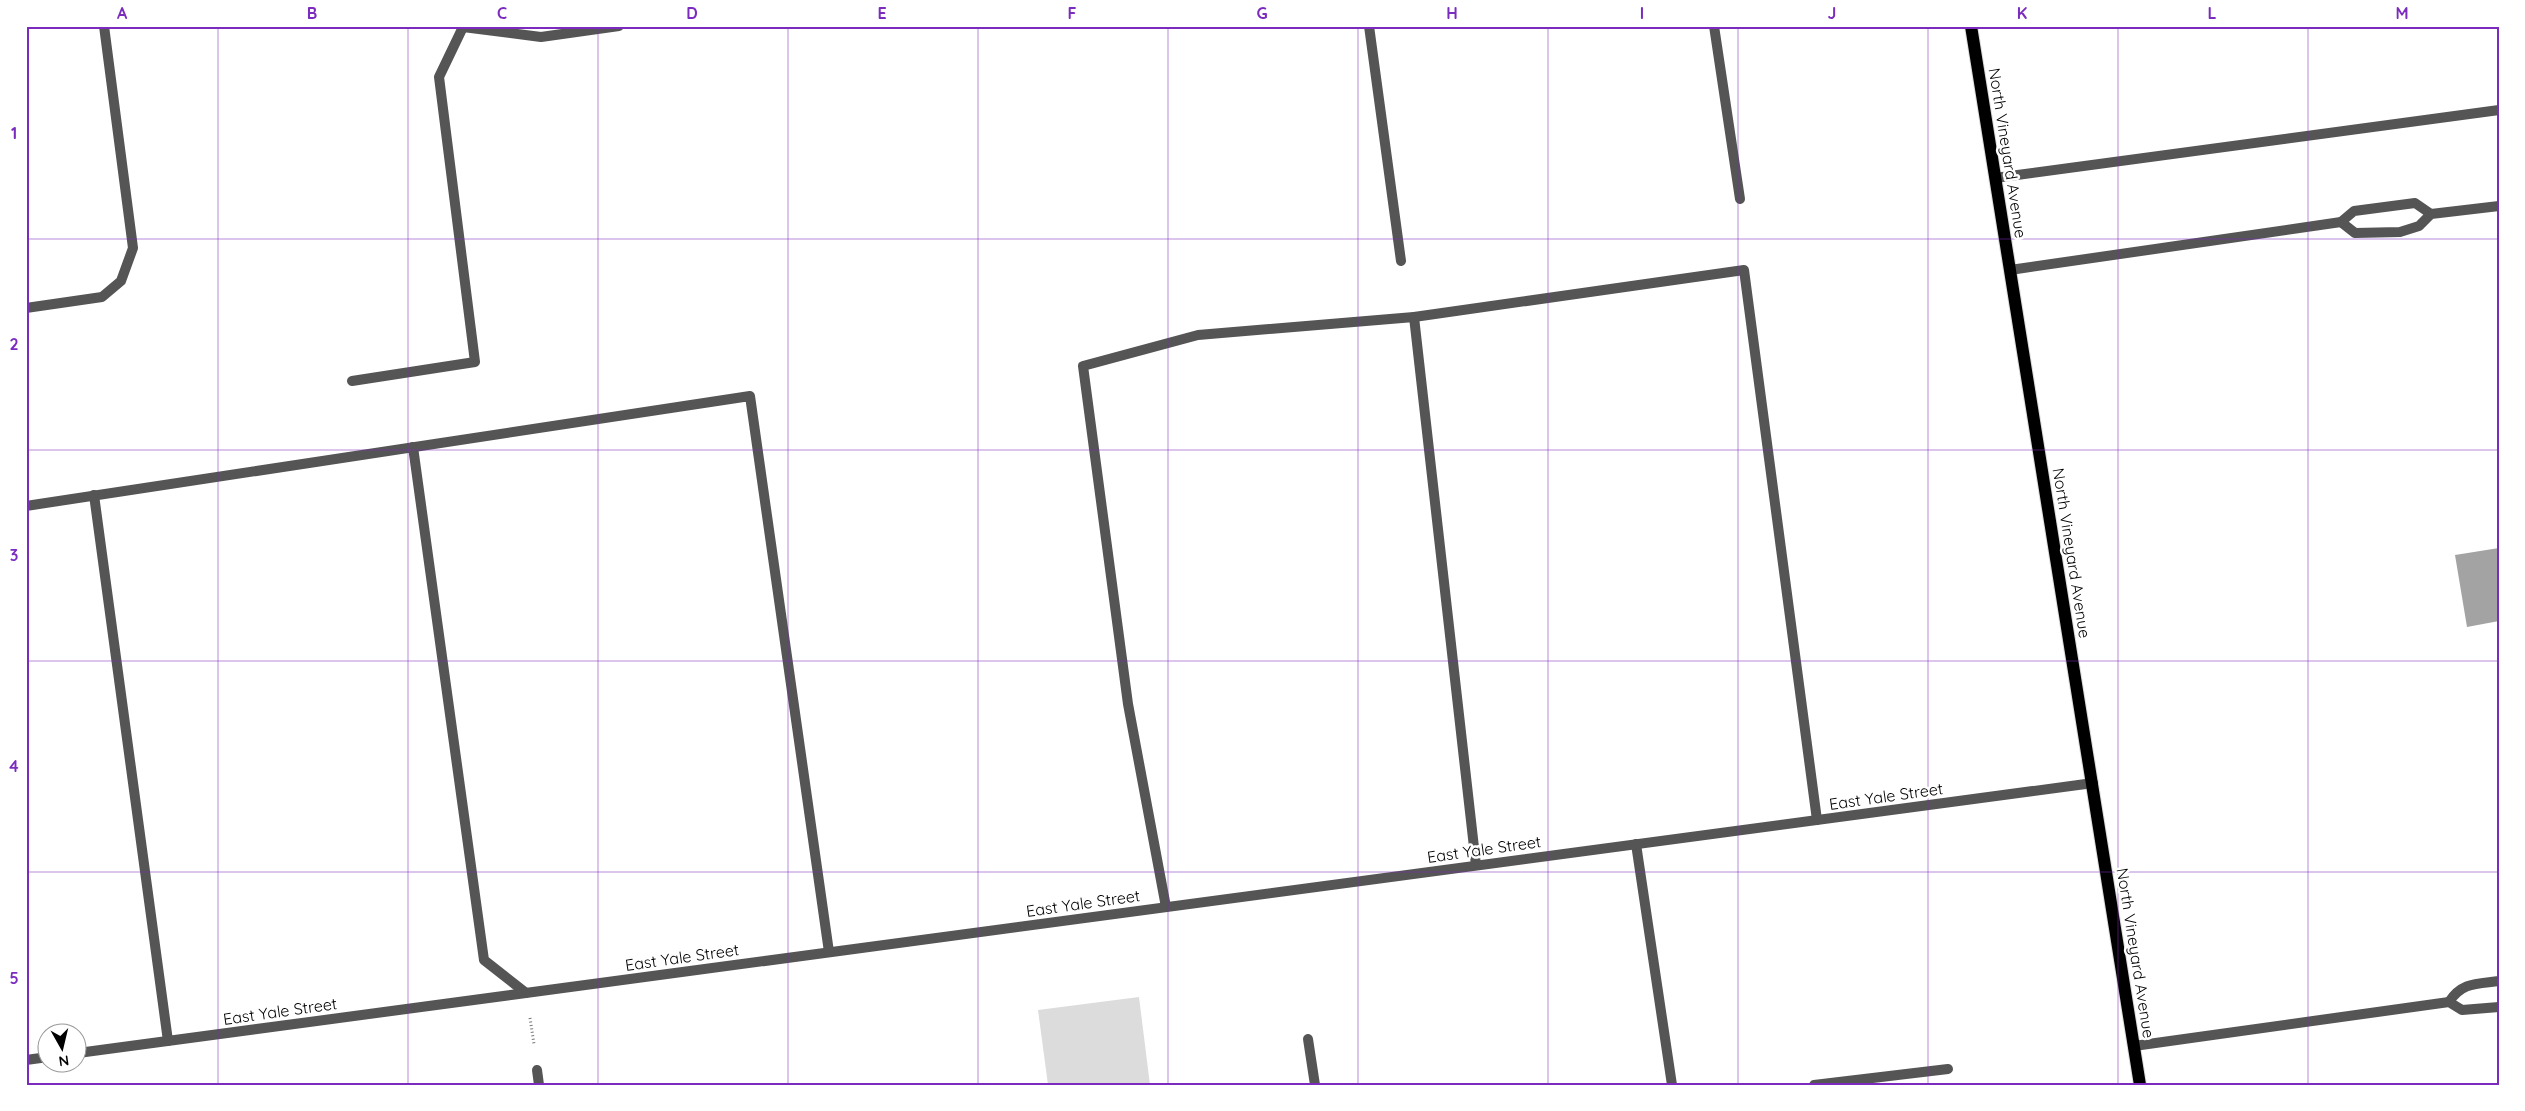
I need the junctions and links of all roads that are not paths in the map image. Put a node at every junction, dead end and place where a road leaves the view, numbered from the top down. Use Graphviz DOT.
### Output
graph roads {
  1 [pos="104,26"];
  2 [pos="619,26"];
  3 [pos="1369,26"];
  4 [pos="1714,26"];
  5 [pos="1971,26"];
  6 [pos="463,27"];
  7 [pos="2499,110"];
  8 [pos="1995,178"];
  9 [pos="1740,199"];
  10 [pos="2499,206"];
  11 [pos="2431,214"];
  12 [pos="2342,222"];
  13 [pos="1401,260"];
  14 [pos="2010,270"];
  15 [pos="26,308"];
  16 [pos="1414,317"];
  17 [pos="352,382"];
  18 [pos="413,447"];
  19 [pos="94,495"];
  20 [pos="26,506"];
  21 [pos="2093,783"];
  22 [pos="1817,820"];
  23 [pos="1636,844"];
  24 [pos="1476,865"];
  25 [pos="1166,907"];
  26 [pos="829,952"];
  27 [pos="2499,980"];
  28 [pos="526,993"];
  29 [pos="2449,1002"];
  30 [pos="2499,1007"];
  31 [pos="1308,1039"];
  32 [pos="168,1041"];
  33 [pos="2134,1046"];
  34 [pos="88,1052"];
  35 [pos="1948,1069"];
  36 [pos="537,1070"];
  37 [pos="1846,1083"];
  38 [pos="539,1085"];
  39 [pos="1315,1085"];
  40 [pos="1672,1085"];
  41 [pos="1814,1085"];
  42 [pos="2140,1085"];
  1 -- 15 [label="street"];
  2 -- 6 [label="street"];
  3 -- 13 [label="street"];
  4 -- 9 [label="street"];
  5 -- 8 [label="main road, North Vineyard Avenue"];
  6 -- 17 [label="street"];
  7 -- 8 [label="street"];
  8 -- 14 [label="main road, North Vineyard Avenue"];
  10 -- 11 [label="street"];
  11 -- 12 [label="street"];
  11 -- 12 [label="street"];
  12 -- 14 [label="street"];
  14 -- 21 [label="main road, North Vineyard Avenue"];
  16 -- 22 [label="street"];
  16 -- 24 [label="street"];
  16 -- 25 [label="street"];
  18 -- 19 [label="street"];
  18 -- 26 [label="street"];
  18 -- 28 [label="street"];
  19 -- 20 [label="street"];
  19 -- 32 [label="street"];
  21 -- 22 [label="street, East Yale Street"];
  21 -- 33 [label="main road, North Vineyard Avenue"];
  22 -- 23 [label="street, East Yale Street"];
  23 -- 24 [label="street, East Yale Street"];
  23 -- 40 [label="street"];
  24 -- 25 [label="street, East Yale Street"];
  25 -- 26 [label="street, East Yale Street"];
  26 -- 28 [label="street, East Yale Street"];
  27 -- 29 [label="street"];
  28 -- 32 [label="street, East Yale Street"];
  29 -- 30 [label="street"];
  29 -- 33 [label="street"];
  31 -- 39 [label="street"];
  32 -- 34 [label="street, East Yale Street"];
  33 -- 42 [label="main road, North Vineyard Avenue"];
  35 -- 37 [label="street"];
  36 -- 38 [label="street"];
  37 -- 41 [label="street"];
}
